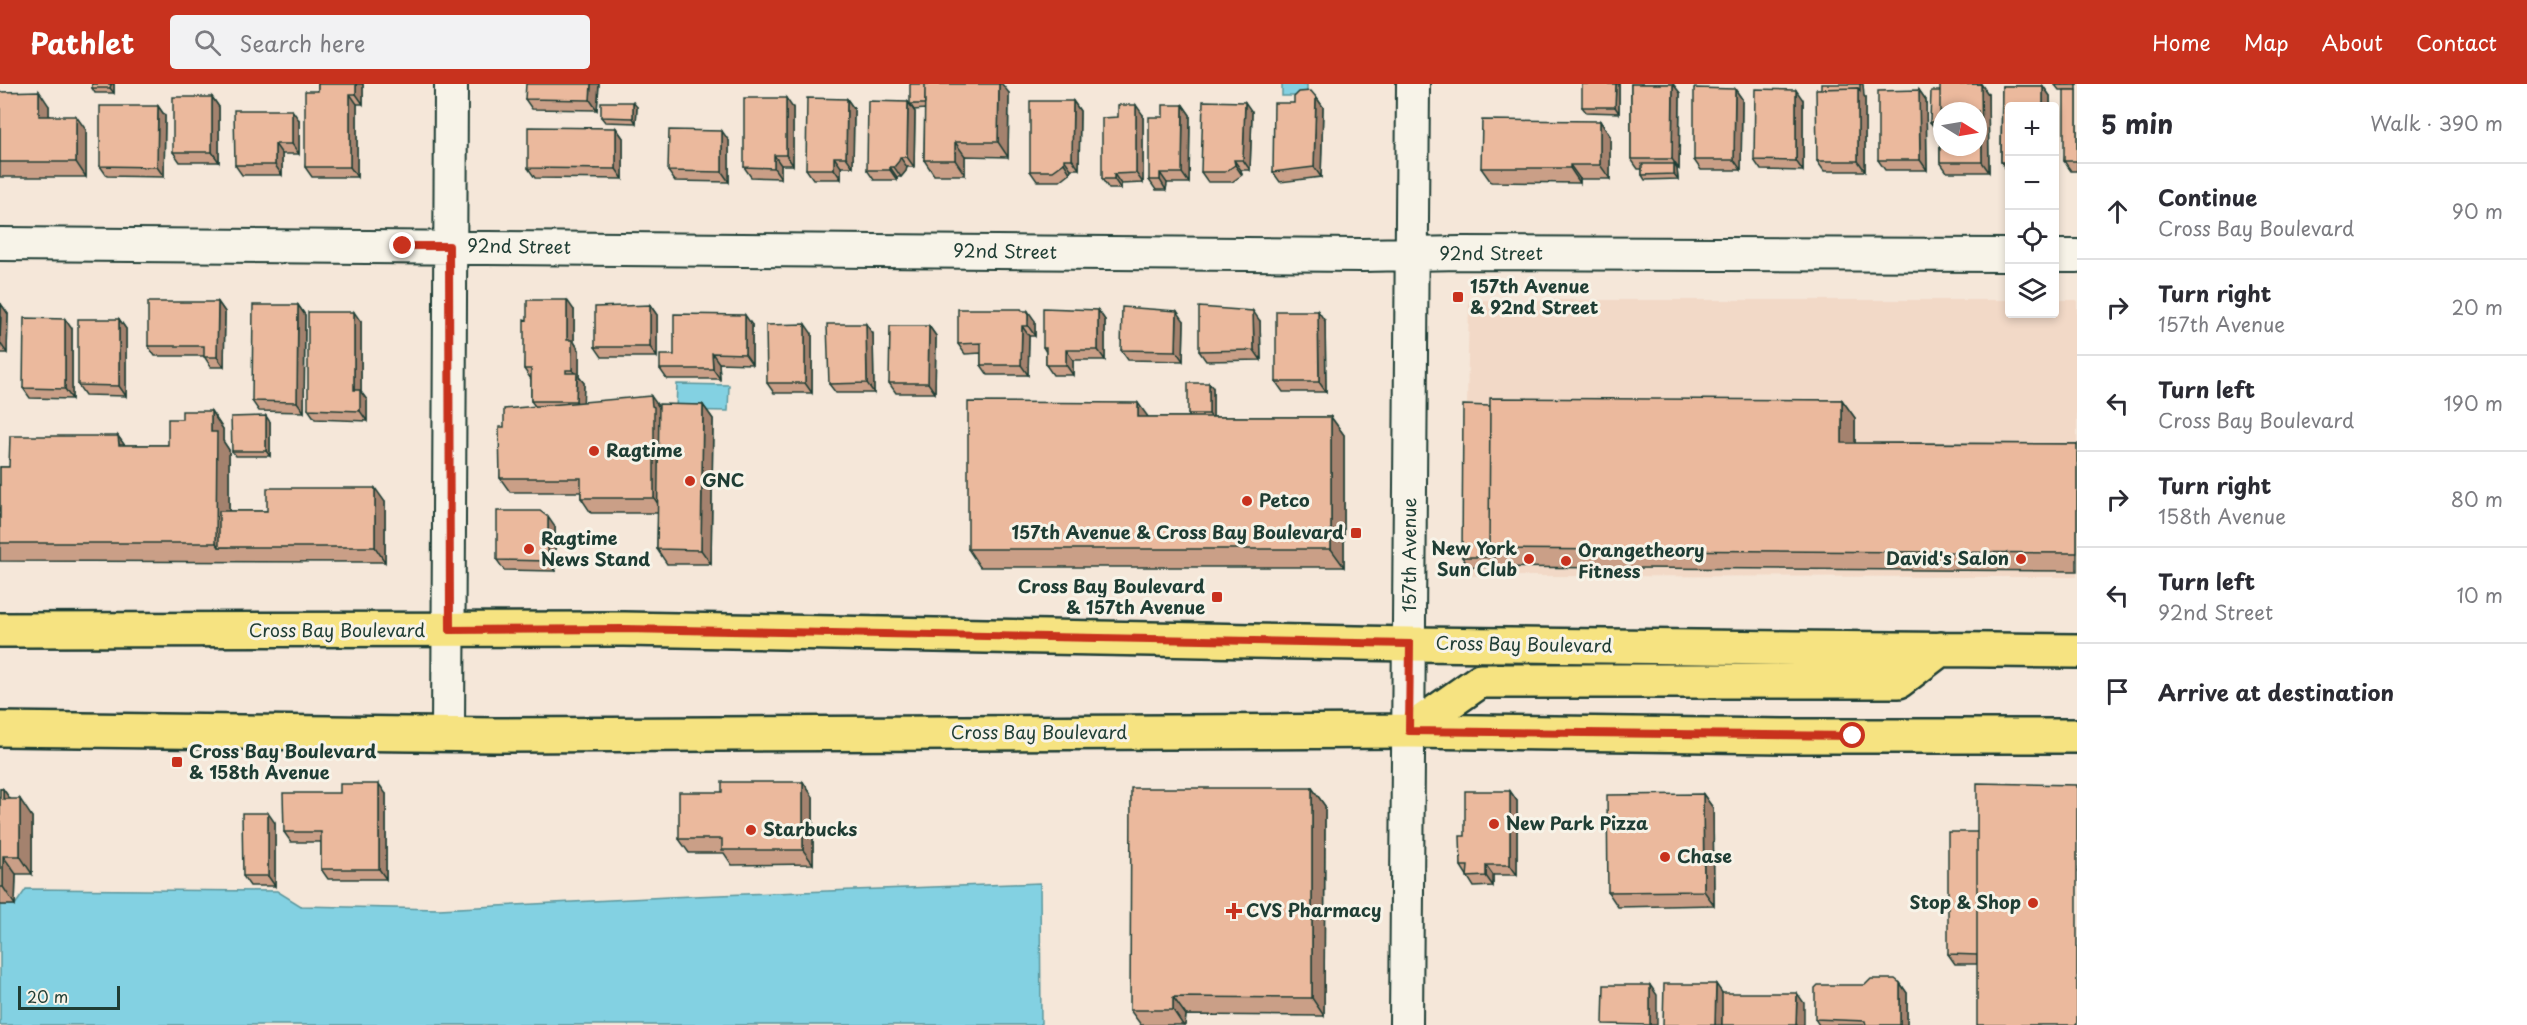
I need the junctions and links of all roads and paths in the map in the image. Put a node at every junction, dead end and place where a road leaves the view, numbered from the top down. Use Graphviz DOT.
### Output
graph roads {
  1 [pos="451,84"];
  2 [pos="1413,84"];
  3 [pos="0,244"];
  4 [pos="449,246"];
  5 [pos="1413,254"];
  6 [pos="2005,255"];
  7 [pos="2059,256"];
  8 [pos="2077,256"];
  9 [pos="0,630"];
  10 [pos="450,630"];
  11 [pos="1410,644"];
  12 [pos="1941,650"];
  13 [pos="2077,651"];
  14 [pos="0,729"];
  15 [pos="1409,731"];
  16 [pos="448,734"];
  17 [pos="2077,736"];
  18 [pos="1406,1025"];
  1 -- 4 [label="street"];
  2 -- 5 [label="street, 157th Avenue"];
  3 -- 4 [label="street, 92nd Street"];
  4 -- 5 [label="street, 92nd Street"];
  4 -- 10 [label="street"];
  5 -- 6 [label="street, 92nd Street"];
  5 -- 11 [label="street, 157th Avenue"];
  7 -- 8 [label="street"];
  9 -- 10 [label="main road, Cross Bay Boulevard"];
  10 -- 11 [label="main road, Cross Bay Boulevard"];
  10 -- 16 [label="street"];
  11 -- 12 [label="main road, Cross Bay Boulevard"];
  11 -- 15 [label="street, 157th Avenue"];
  12 -- 13 [label="main road, Cross Bay Boulevard"];
  12 -- 15 [label="main road"];
  14 -- 16 [label="main road, Cross Bay Boulevard"];
  15 -- 16 [label="main road, Cross Bay Boulevard"];
  15 -- 17 [label="main road, Cross Bay Boulevard"];
  15 -- 18 [label="street, 157th Avenue"];
}
